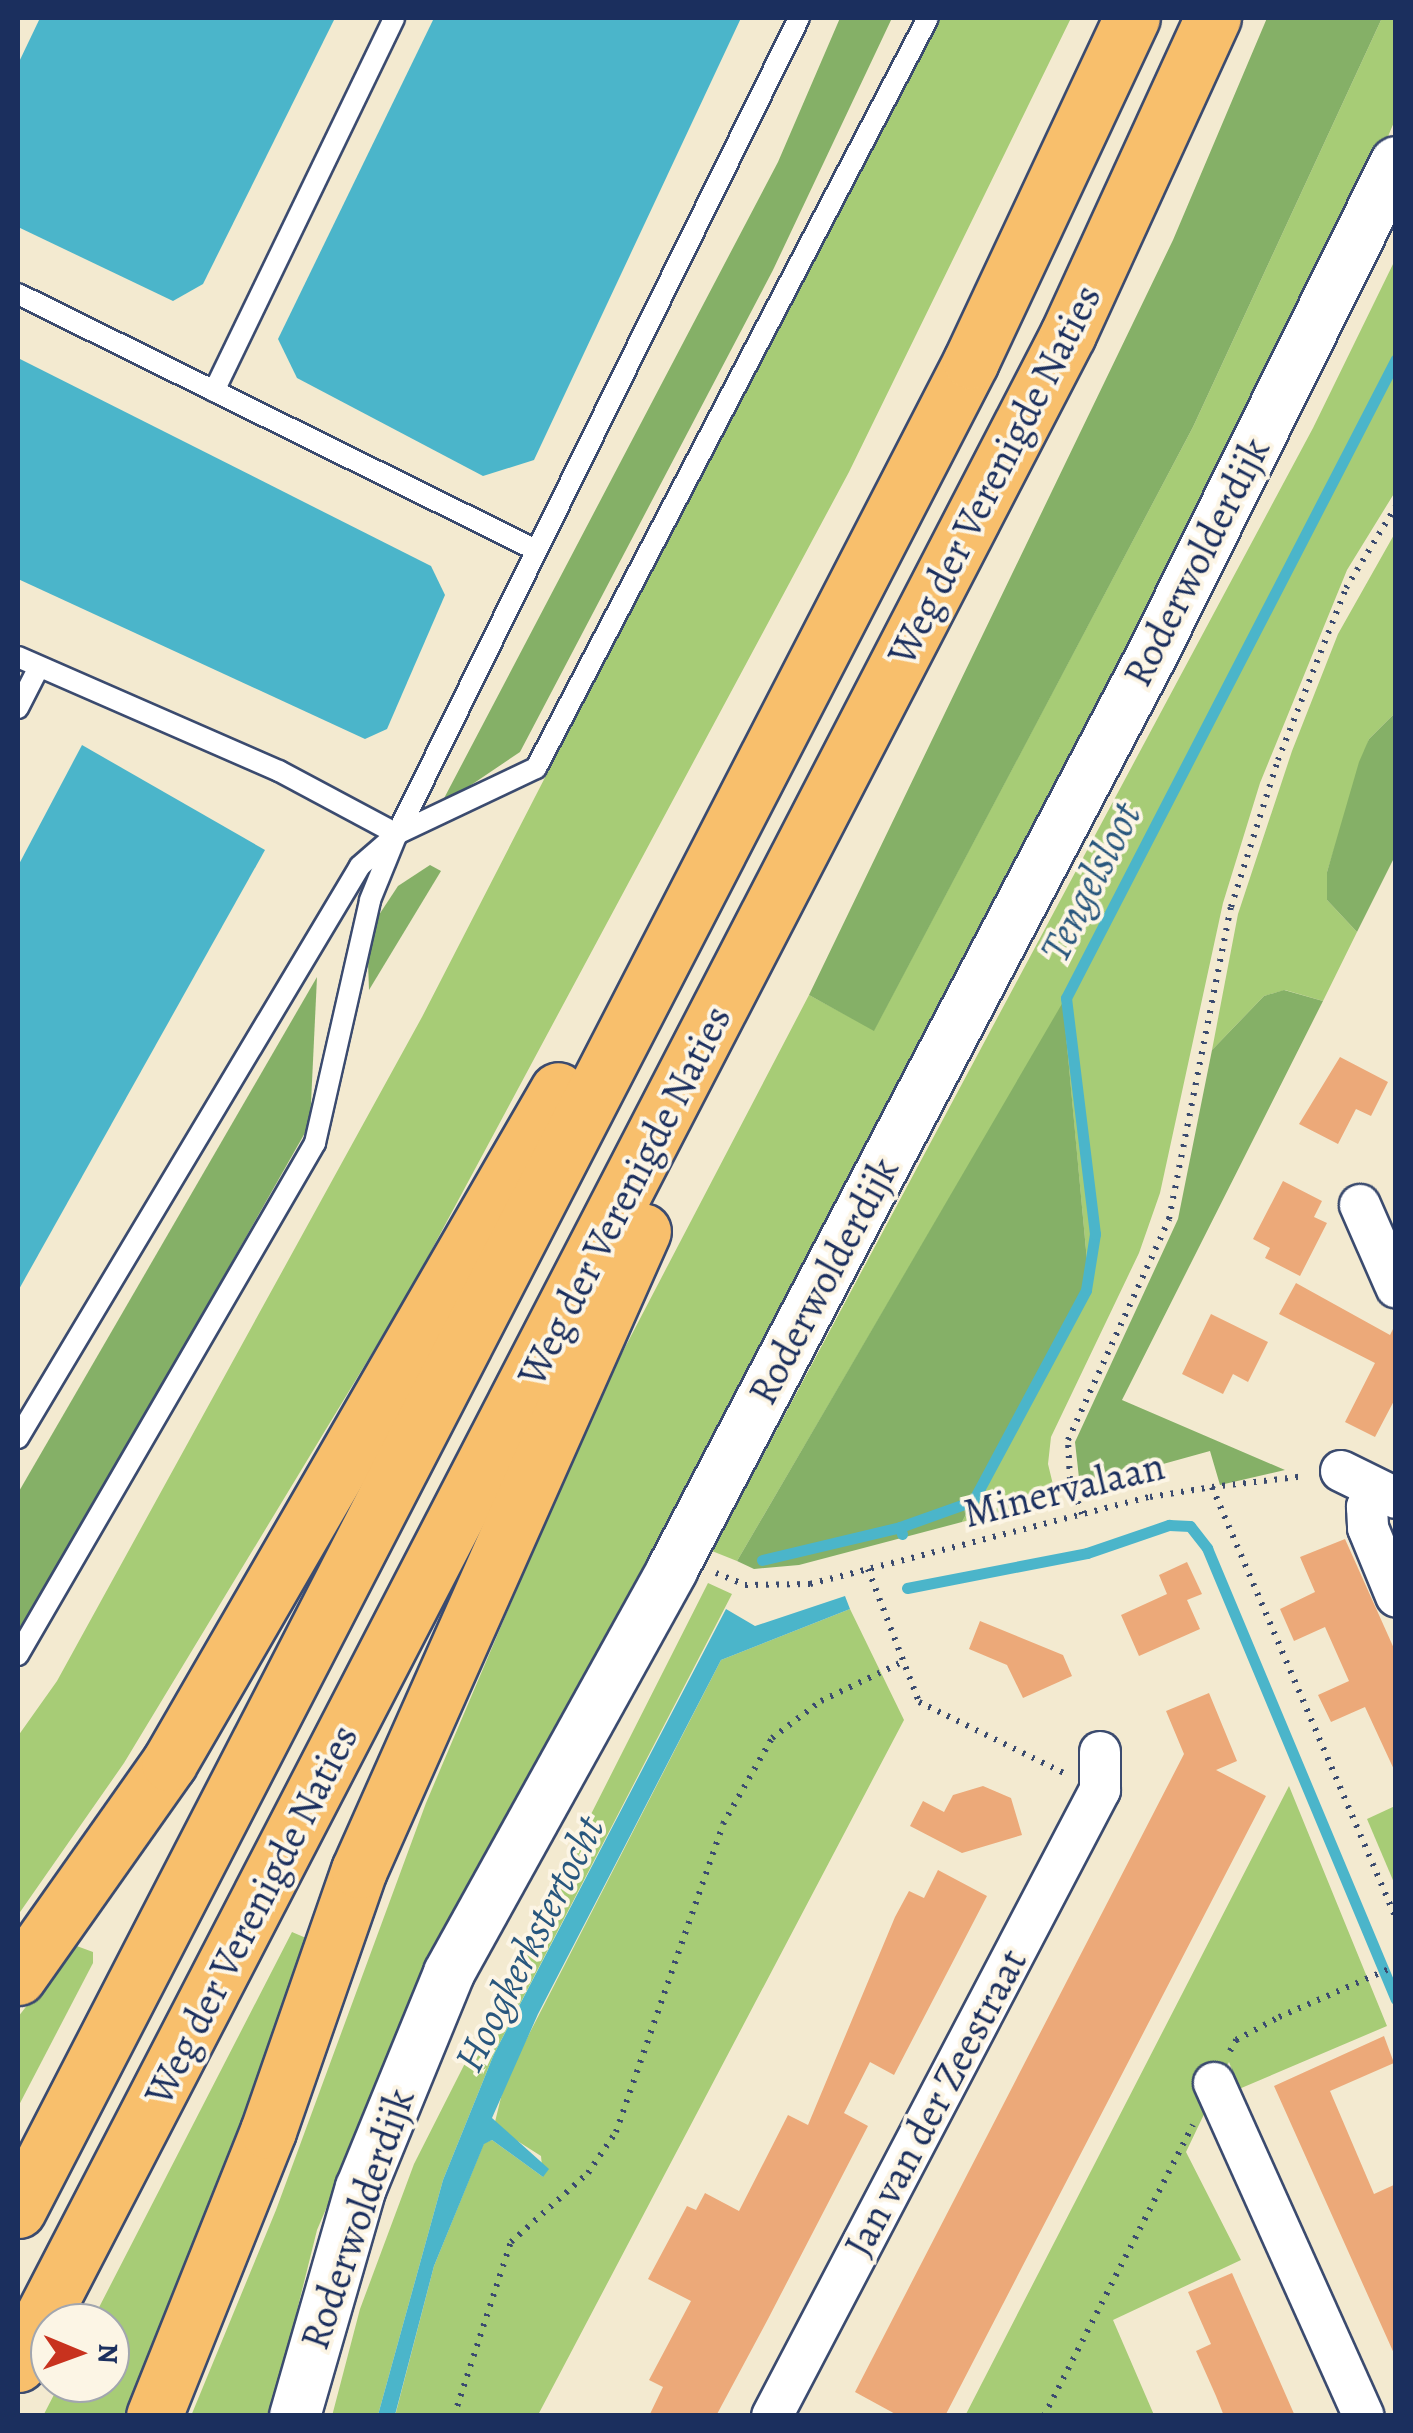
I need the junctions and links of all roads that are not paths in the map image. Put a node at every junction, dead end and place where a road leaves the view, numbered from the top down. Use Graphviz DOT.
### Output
graph roads {
  1 [pos="394,18"];
  2 [pos="799,18"];
  3 [pos="928,18"];
  4 [pos="1132,18"];
  5 [pos="1213,18"];
  6 [pos="1396,162"];
  7 [pos="18,294"];
  8 [pos="214,391"];
  9 [pos="536,550"];
  10 [pos="18,658"];
  11 [pos="39,668"];
  12 [pos="797,698"];
  13 [pos="18,708"];
  14 [pos="397,834"];
  15 [pos="792,873"];
  16 [pos="1360,1205"];
  17 [pos="1396,1287"];
  18 [pos="18,1438"];
  19 [pos="1341,1472"];
  20 [pos="1387,1496"];
  21 [pos="1396,1596"];
  22 [pos="18,1656"];
  23 [pos="1100,1771"];
  24 [pos="18,1977"];
  25 [pos="1214,2083"];
  26 [pos="18,2210"];
  27 [pos="18,2364"];
  28 [pos="154,2416"];
  29 [pos="295,2416"];
  30 [pos="772,2416"];
  31 [pos="1364,2416"];
  1 -- 8 [label="lane"];
  2 -- 9 [label="lane"];
  3 -- 14 [label="lane"];
  4 -- 12 [label="highway, Weg der Verenigde Naties"];
  5 -- 15 [label="highway, Weg der Verenigde Naties"];
  6 -- 29 [label="street, Roderwolderdijk"];
  7 -- 8 [label="lane"];
  8 -- 9 [label="lane"];
  9 -- 14 [label="lane"];
  10 -- 11 [label="lane"];
  11 -- 13 [label="lane"];
  11 -- 14 [label="lane"];
  12 -- 24 [label="highway"];
  12 -- 26 [label="highway, Weg der Verenigde Naties"];
  14 -- 18 [label="lane"];
  14 -- 22 [label="lane"];
  15 -- 27 [label="highway, Weg der Verenigde Naties"];
  15 -- 28 [label="highway"];
  16 -- 17 [label="street"];
  19 -- 20 [label="street"];
  20 -- 21 [label="street"];
  23 -- 30 [label="street, Jan van der Zeestraat"];
  25 -- 31 [label="street"];
}
